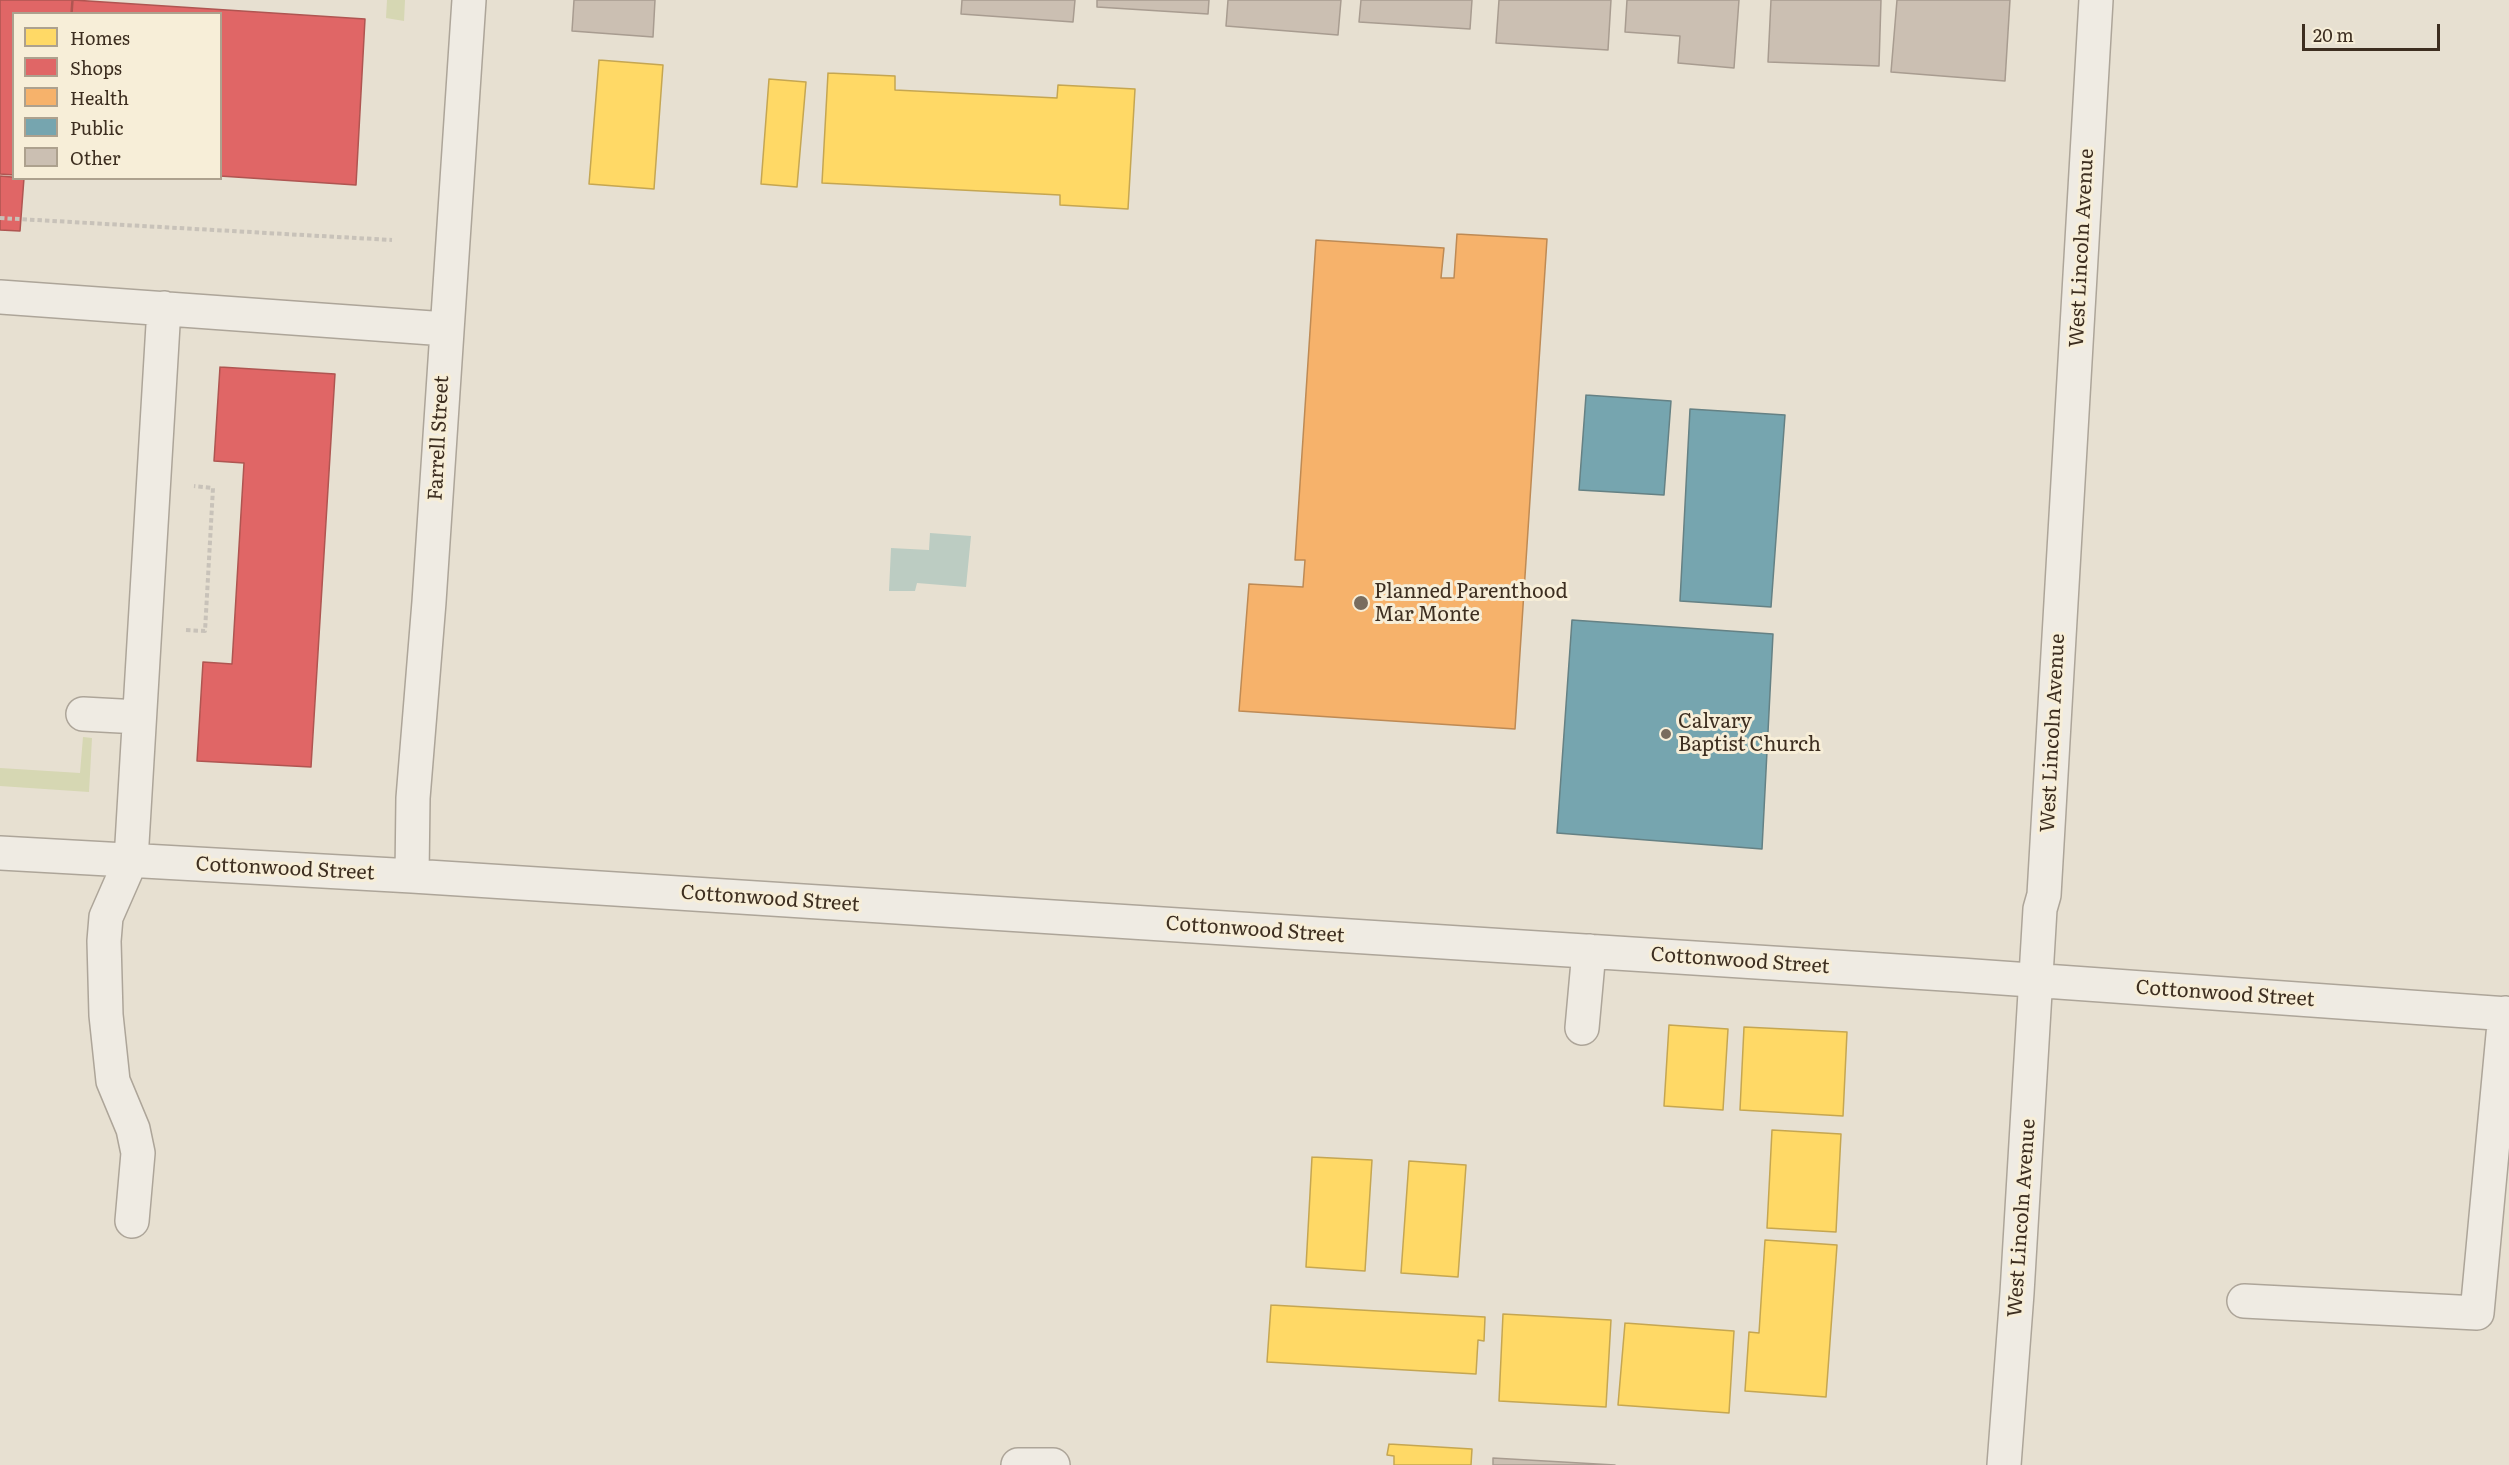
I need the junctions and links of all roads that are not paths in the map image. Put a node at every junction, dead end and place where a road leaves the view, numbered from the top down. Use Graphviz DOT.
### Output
graph roads {
  1 [pos="469,0"];
  2 [pos="2096,0"];
  3 [pos="0,297"];
  4 [pos="164,308"];
  5 [pos="446,329"];
  6 [pos="83,714"];
  7 [pos="139,717"];
  8 [pos="0,853"];
  9 [pos="131,860"];
  10 [pos="412,876"];
  11 [pos="1589,951"];
  12 [pos="2037,980"];
  13 [pos="2507,1014"];
  14 [pos="1582,1029"];
  15 [pos="132,1221"];
  16 [pos="2244,1301"];
  17 [pos="1018,1465"];
  18 [pos="1053,1465"];
  19 [pos="2004,1465"];
  1 -- 5 [label="street, Farrell Street"];
  2 -- 12 [label="street, West Lincoln Avenue"];
  3 -- 4 [label="street"];
  4 -- 5 [label="street"];
  4 -- 7 [label="street"];
  5 -- 10 [label="street, Farrell Street"];
  6 -- 7 [label="street"];
  7 -- 9 [label="street"];
  8 -- 9 [label="street, Cottonwood Street"];
  9 -- 10 [label="street, Cottonwood Street"];
  9 -- 15 [label="street"];
  10 -- 11 [label="street, Cottonwood Street"];
  11 -- 12 [label="street, Cottonwood Street"];
  11 -- 14 [label="street"];
  12 -- 13 [label="street, Cottonwood Street"];
  12 -- 19 [label="street, West Lincoln Avenue"];
  13 -- 16 [label="street"];
  17 -- 18 [label="street"];
}
